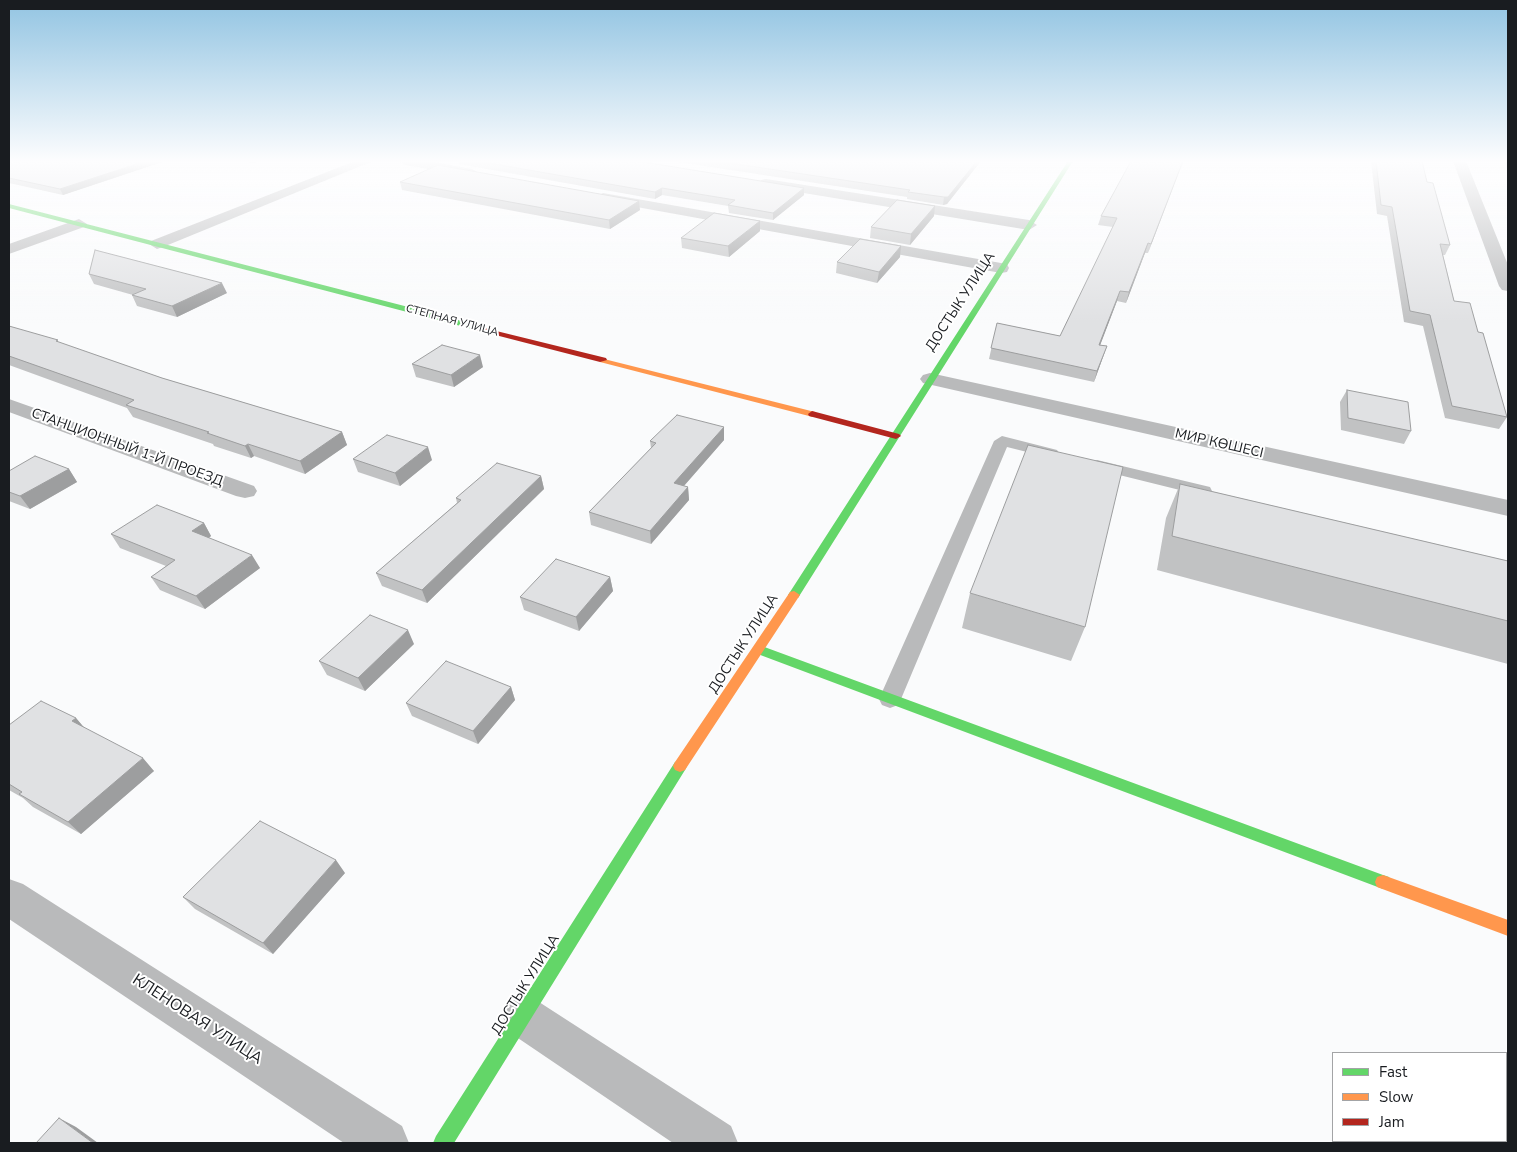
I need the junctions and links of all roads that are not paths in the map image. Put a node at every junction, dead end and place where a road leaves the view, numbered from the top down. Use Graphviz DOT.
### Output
graph roads {
  1 [pos="43,215"];
  2 [pos="231,215"];
  3 [pos="706,215"];
  4 [pos="965,215"];
  5 [pos="1036,215"];
  6 [pos="1480,215"];
  7 [pos="79,224"];
  8 [pos="1029,225"];
  9 [pos="157,244"];
  10 [pos="9,249"];
  11 [pos="1001,268"];
  12 [pos="1508,286"];
  13 [pos="930,379"];
  14 [pos="9,405"];
  15 [pos="896,436"];
  16 [pos="245,491"];
  17 [pos="1219,495"];
  18 [pos="1508,508"];
  19 [pos="759,650"];
  20 [pos="890,699"];
  21 [pos="9,897"];
  22 [pos="1508,928"];
  23 [pos="524,1017"];
  24 [pos="385,1143"];
  25 [pos="443,1143"];
  26 [pos="714,1143"];
  1 -- 7 [label="street, СТЕПНАЯ УЛИЦА"];
  2 -- 9 [label="street"];
  3 -- 11 [label="street"];
  4 -- 8 [label="street"];
  5 -- 8 [label="street, ДОСТЫК УЛИЦА"];
  6 -- 12 [label="street"];
  7 -- 9 [label="street, СТЕПНАЯ УЛИЦА"];
  7 -- 10 [label="street"];
  8 -- 11 [label="street, ДОСТЫК УЛИЦА"];
  9 -- 15 [label="street, СТЕПНАЯ УЛИЦА"];
  11 -- 13 [label="street, ДОСТЫК УЛИЦА"];
  13 -- 15 [label="street, ДОСТЫК УЛИЦА"];
  13 -- 18 [label="street, МИР КӨШЕСІ"];
  14 -- 16 [label="street, СТАНЦИОННЫЙ 1-Й ПРОЕЗД"];
  15 -- 19 [label="street, ДОСТЫК УЛИЦА"];
  17 -- 20 [label="lane"];
  19 -- 20 [label="street"];
  19 -- 23 [label="street, ДОСТЫК УЛИЦА"];
  20 -- 22 [label="street"];
  21 -- 24 [label="street, КЛЕНОВАЯ УЛИЦА"];
  23 -- 25 [label="street, ДОСТЫК УЛИЦА"];
  23 -- 26 [label="street"];
}
